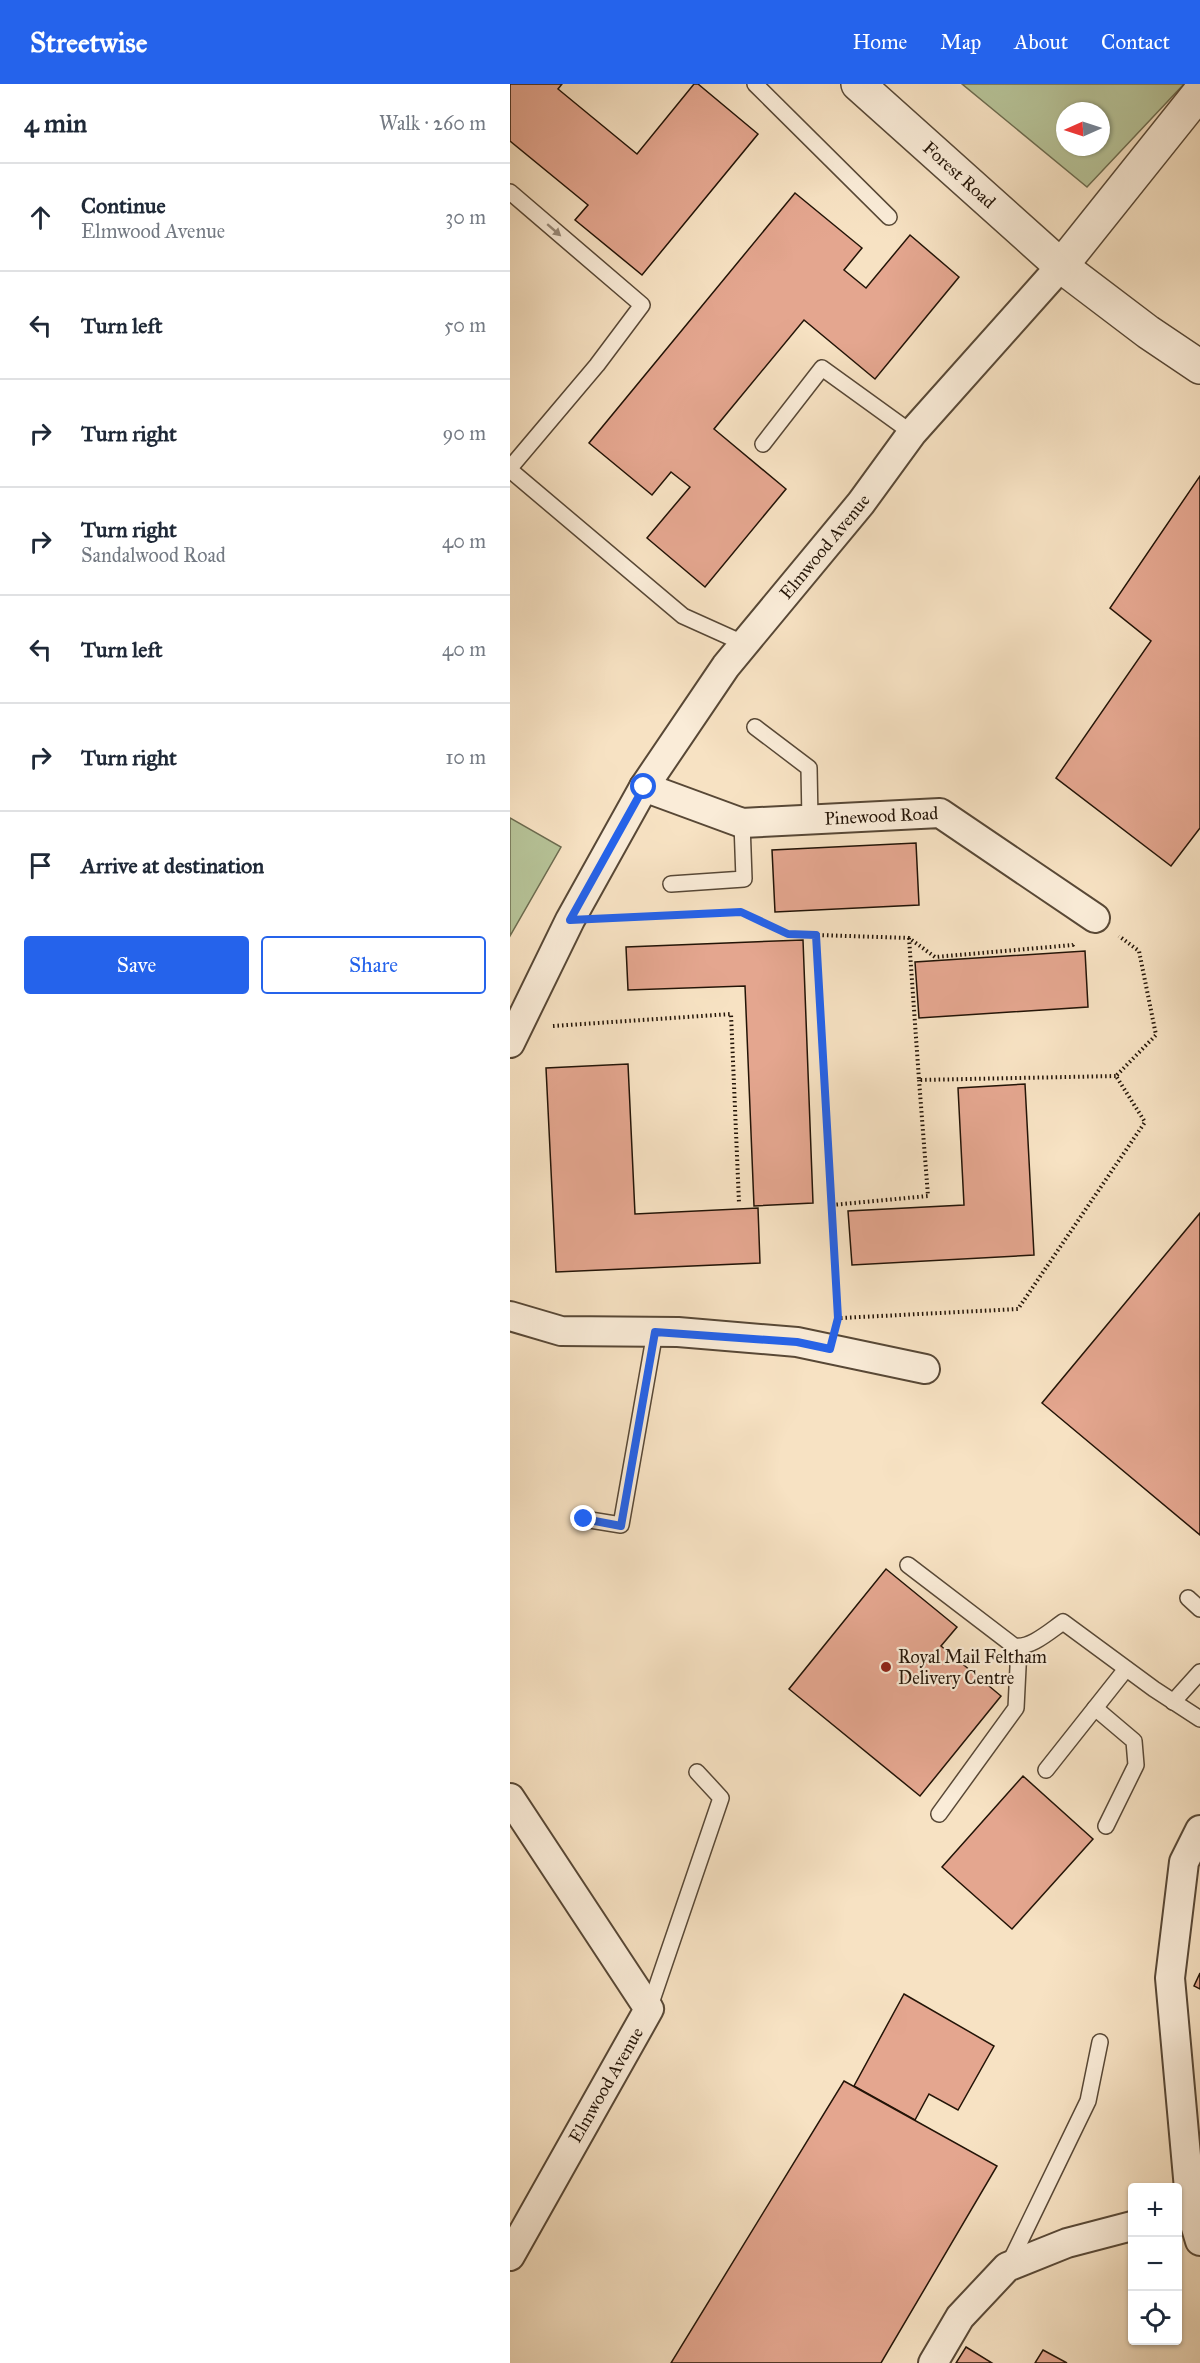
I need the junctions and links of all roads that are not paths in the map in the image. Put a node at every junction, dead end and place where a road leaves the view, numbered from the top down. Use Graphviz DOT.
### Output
graph roads {
  1 [pos="755,84"];
  2 [pos="858,84"];
  3 [pos="1200,92"];
  4 [pos="510,192"];
  5 [pos="889,217"];
  6 [pos="1061,266"];
  7 [pos="1200,367"];
  8 [pos="912,433"];
  9 [pos="763,444"];
  10 [pos="510,469"];
  11 [pos="743,643"];
  12 [pos="755,727"];
  13 [pos="644,787"];
  14 [pos="810,819"];
  15 [pos="742,823"];
  16 [pos="671,884"];
  17 [pos="1095,918"];
  18 [pos="514,1036"];
  19 [pos="510,1316"];
  20 [pos="655,1332"];
  21 [pos="925,1369"];
  22 [pos="584,1519"];
  23 [pos="908,1565"];
  24 [pos="1188,1598"];
  25 [pos="1200,1609"];
  26 [pos="1019,1647"];
  27 [pos="1126,1669"];
  28 [pos="1200,1671"];
  29 [pos="1173,1702"];
  30 [pos="1095,1708"];
  31 [pos="1200,1719"];
  32 [pos="1046,1770"];
  33 [pos="697,1772"];
  34 [pos="510,1798"];
  35 [pos="939,1814"];
  36 [pos="1106,1826"];
  37 [pos="1200,1830"];
  38 [pos="649,2009"];
  39 [pos="1100,2042"];
  40 [pos="1184,2212"];
  41 [pos="1128,2227"];
  42 [pos="1200,2241"];
  43 [pos="510,2256"];
  44 [pos="1008,2267"];
  45 [pos="933,2363"];
  1 -- 5 [label="lane"];
  2 -- 6 [label="street, Forest Road"];
  3 -- 6 [label="street, Elmwood Avenue"];
  4 -- 10 [label="lane, one-way"];
  6 -- 7 [label="street, Forest Road"];
  6 -- 8 [label="street, Elmwood Avenue"];
  8 -- 9 [label="lane"];
  8 -- 11 [label="street, Elmwood Avenue"];
  10 -- 11 [label="lane"];
  11 -- 13 [label="street, Elmwood Avenue"];
  12 -- 14 [label="lane"];
  13 -- 15 [label="street, Pinewood Road"];
  13 -- 18 [label="street, Elmwood Avenue"];
  14 -- 15 [label="street, Pinewood Road"];
  14 -- 17 [label="street, Pinewood Road"];
  15 -- 16 [label="lane"];
  19 -- 20 [label="street"];
  20 -- 21 [label="street"];
  20 -- 22 [label="lane"];
  23 -- 26 [label="lane"];
  24 -- 25 [label="lane"];
  26 -- 27 [label="lane"];
  26 -- 35 [label="lane"];
  27 -- 29 [label="lane"];
  27 -- 30 [label="lane"];
  28 -- 29 [label="lane"];
  29 -- 31 [label="lane"];
  30 -- 32 [label="lane"];
  30 -- 36 [label="lane"];
  33 -- 38 [label="lane"];
  34 -- 38 [label="street, Elmwood Avenue"];
  37 -- 40 [label="street"];
  38 -- 43 [label="street, Elmwood Avenue"];
  39 -- 44 [label="lane"];
  40 -- 42 [label="street"];
  41 -- 44 [label="street"];
  44 -- 45 [label="street"];
}
